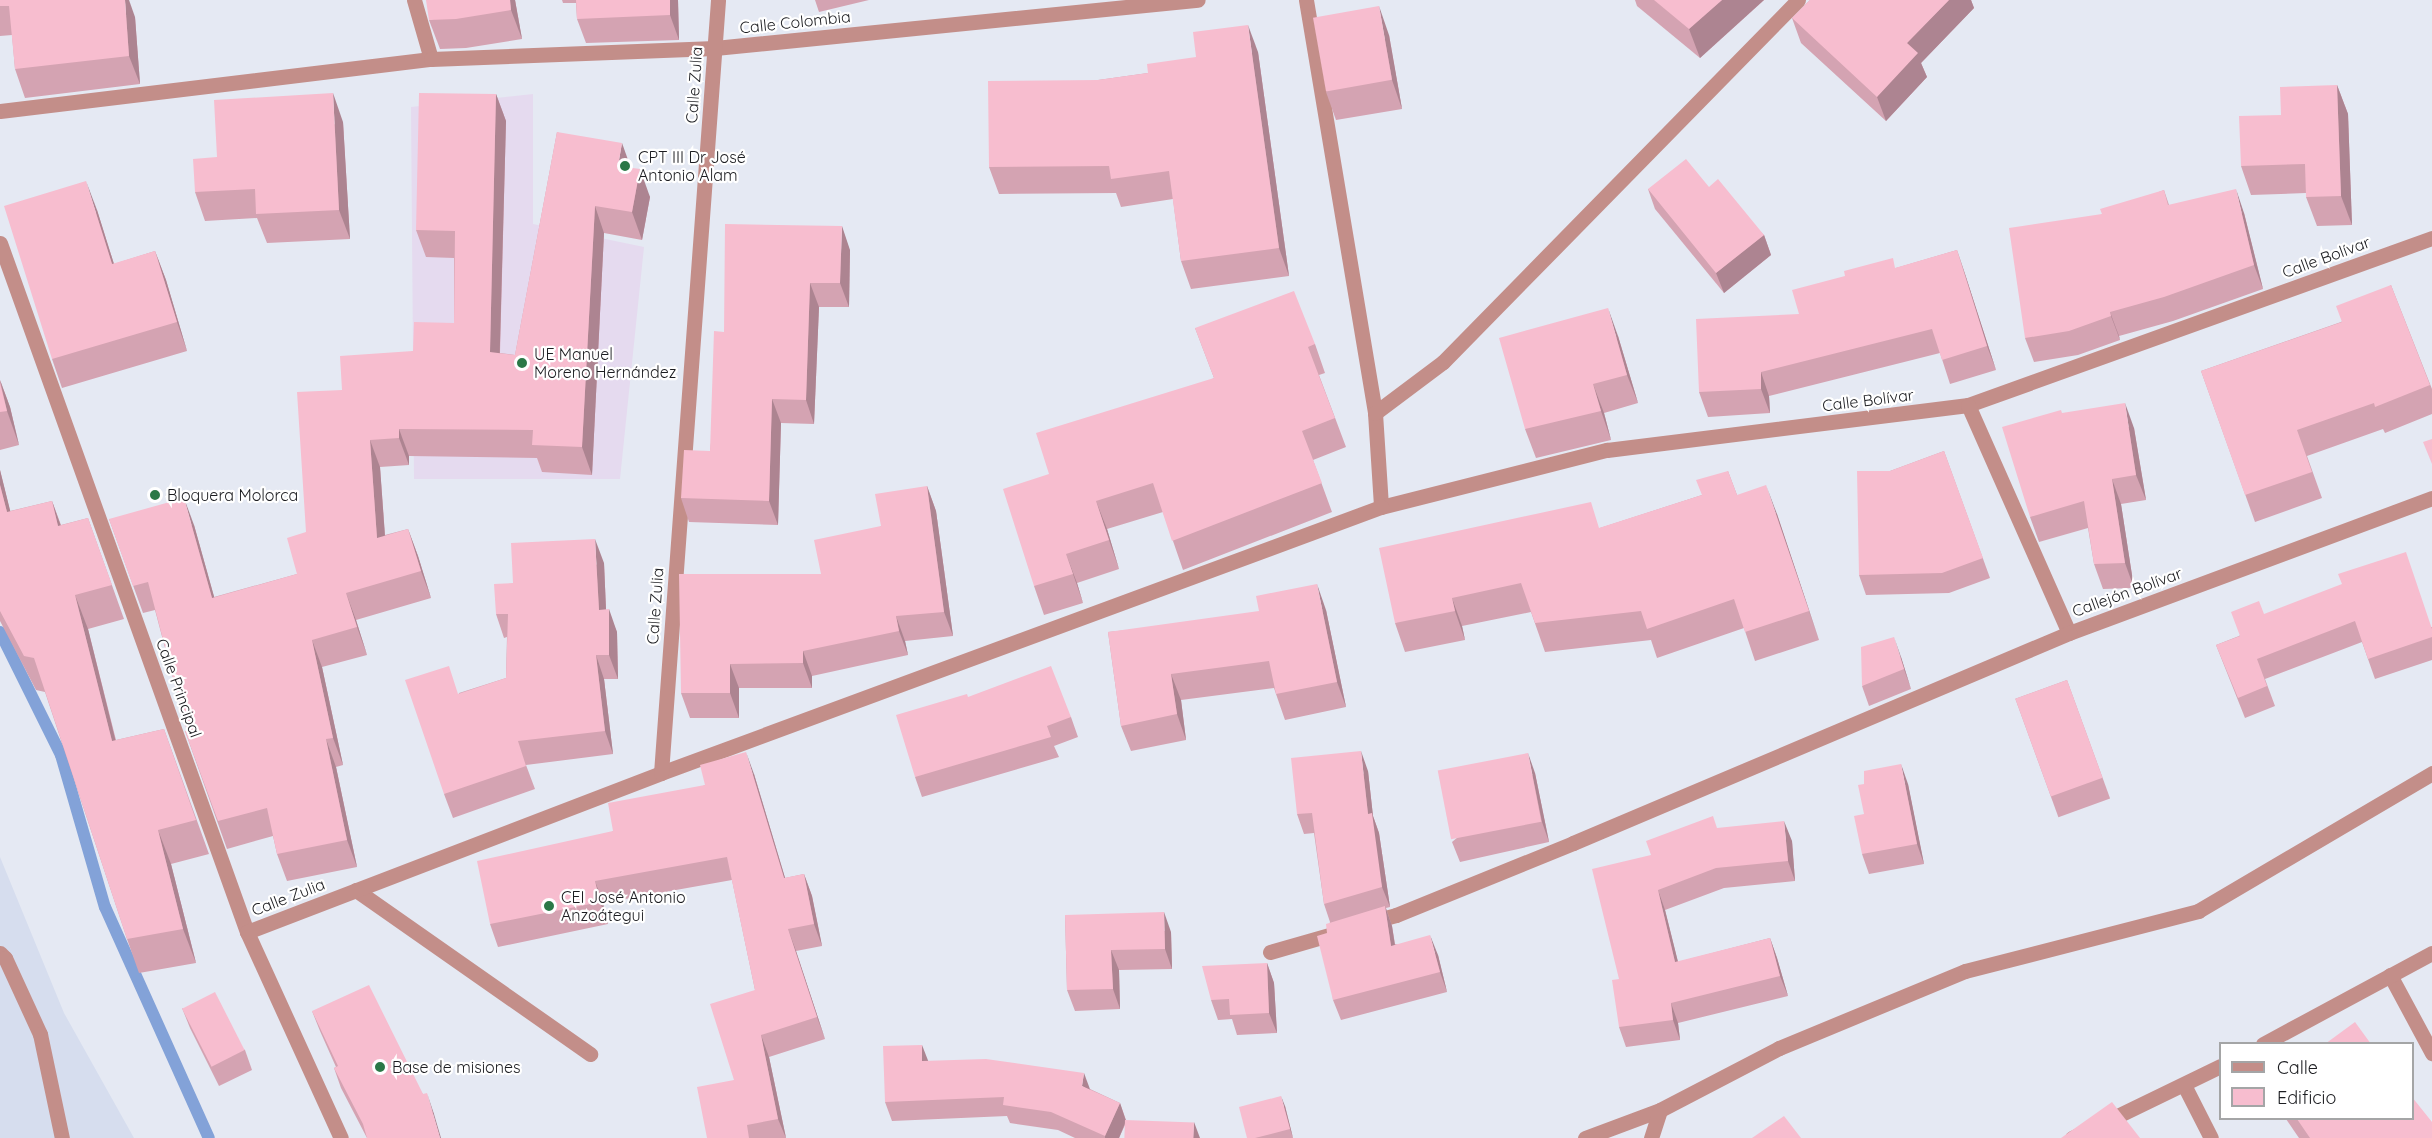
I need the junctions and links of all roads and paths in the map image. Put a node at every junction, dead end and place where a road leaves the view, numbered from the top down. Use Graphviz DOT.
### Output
graph roads {
  1 [pos="414,0"];
  2 [pos="718,0"];
  3 [pos="1198,0"];
  4 [pos="1306,0"];
  5 [pos="1798,0"];
  6 [pos="715,48"];
  7 [pos="431,59"];
  8 [pos="0,111"];
  9 [pos="2432,237"];
  10 [pos="0,243"];
  11 [pos="1968,405"];
  12 [pos="1375,413"];
  13 [pos="2432,498"];
  14 [pos="1381,507"];
  15 [pos="2069,633"];
  16 [pos="661,773"];
  17 [pos="2432,773"];
  18 [pos="356,890"];
  19 [pos="247,932"];
  20 [pos="1270,952"];
  21 [pos="0,953"];
  22 [pos="2432,953"];
  23 [pos="2390,975"];
  24 [pos="2267,1042"];
  25 [pos="2432,1053"];
  26 [pos="590,1054"];
  27 [pos="2219,1067"];
  28 [pos="2184,1086"];
  29 [pos="1660,1110"];
  30 [pos="62,1138"];
  31 [pos="341,1138"];
  32 [pos="1585,1138"];
  33 [pos="1651,1138"];
  34 [pos="2072,1138"];
  35 [pos="2211,1138"];
  1 -- 7 [label="street"];
  2 -- 6 [label="street, Calle Zulia"];
  3 -- 6 [label="street, Calle Colombia"];
  4 -- 12 [label="street"];
  5 -- 12 [label="street"];
  6 -- 7 [label="street, Calle Colombia"];
  6 -- 16 [label="street, Calle Zulia"];
  7 -- 8 [label="street, Calle Colombia"];
  9 -- 11 [label="street, Calle Bolívar"];
  10 -- 19 [label="street, Calle Principal"];
  11 -- 14 [label="street, Calle Bolívar"];
  11 -- 15 [label="street, Callejón Bolívar"];
  12 -- 14 [label="street"];
  13 -- 15 [label="street, Callejón Bolívar"];
  14 -- 16 [label="street, Calle Bolívar"];
  15 -- 20 [label="street"];
  16 -- 18 [label="street, Calle Zulia"];
  17 -- 29 [label="street"];
  18 -- 19 [label="street, Calle Zulia"];
  18 -- 26 [label="street"];
  19 -- 31 [label="street, Calle Principal"];
  21 -- 30 [label="street"];
  22 -- 23 [label="street"];
  23 -- 24 [label="street"];
  23 -- 25 [label="street"];
  27 -- 28 [label="street"];
  28 -- 34 [label="street"];
  28 -- 35 [label="street"];
  29 -- 32 [label="street"];
  29 -- 33 [label="street"];
}
